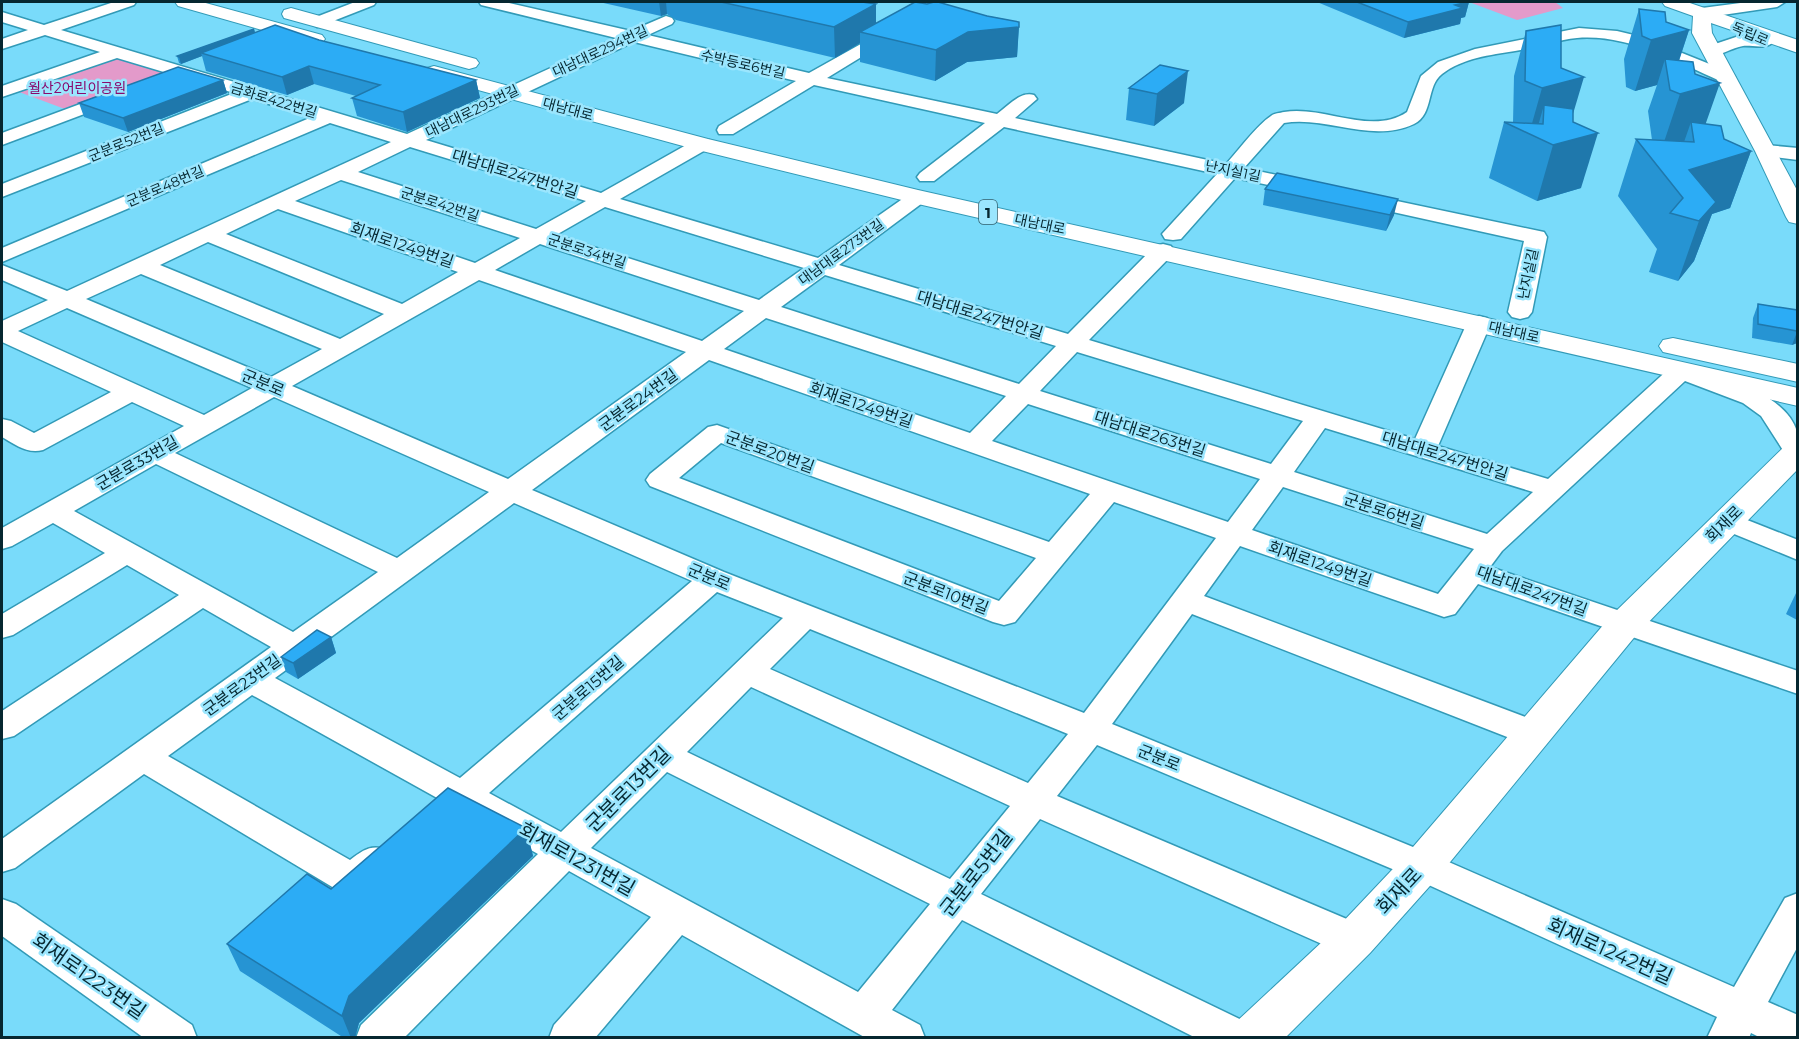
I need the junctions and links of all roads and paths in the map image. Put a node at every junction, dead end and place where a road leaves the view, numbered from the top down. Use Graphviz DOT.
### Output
graph roads {
  1 [pos="128,2"];
  2 [pos="184,2"];
  3 [pos="242,2"];
  4 [pos="368,2"];
  5 [pos="487,2"];
  6 [pos="1671,2"];
  7 [pos="1777,2"];
  8 [pos="1702,13"];
  9 [pos="2,17"];
  10 [pos="666,21"];
  11 [pos="316,22"];
  12 [pos="908,22"];
  13 [pos="44,30"];
  14 [pos="630,37"];
  15 [pos="1766,41"];
  16 [pos="2,44"];
  17 [pos="1797,46"];
  18 [pos="1712,51"];
  19 [pos="117,52"];
  20 [pos="1797,54"];
  21 [pos="202,64"];
  22 [pos="181,72"];
  23 [pos="1726,77"];
  24 [pos="814,80"];
  25 [pos="535,81"];
  26 [pos="2,92"];
  27 [pos="251,93"];
  28 [pos="510,93"];
  29 [pos="1028,99"];
  30 [pos="328,117"];
  31 [pos="1000,121"];
  32 [pos="726,130"];
  33 [pos="2,139"];
  34 [pos="409,142"];
  35 [pos="702,144"];
  36 [pos="1766,151"];
  37 [pos="1797,154"];
  38 [pos="1229,171"];
  39 [pos="341,173"];
  40 [pos="923,187"];
  41 [pos="2,191"];
  42 [pos="602,200"];
  43 [pos="277,202"];
  44 [pos="1797,217"];
  45 [pos="207,234"];
  46 [pos="539,236"];
  47 [pos="1536,237"];
  48 [pos="1168,242"];
  49 [pos="2,256"];
  50 [pos="140,265"];
  51 [pos="822,267"];
  52 [pos="477,271"];
  53 [pos="2,272"];
  54 [pos="65,299"];
  55 [pos="764,308"];
  56 [pos="1521,312"];
  57 [pos="403,313"];
  58 [pos="1479,324"];
  59 [pos="2,331"];
  60 [pos="1073,343"];
  61 [pos="342,348"];
  62 [pos="705,351"];
  63 [pos="1681,371"];
  64 [pos="1797,373"];
  65 [pos="272,387"];
  66 [pos="131,392"];
  67 [pos="1024,393"];
  68 [pos="1797,397"];
  69 [pos="1318,418"];
  70 [pos="204,425"];
  71 [pos="2,427"];
  72 [pos="974,444"];
  73 [pos="1423,450"];
  74 [pos="1797,451"];
  75 [pos="153,453"];
  76 [pos="1276,476"];
  77 [pos="1552,489"];
  78 [pos="512,491"];
  79 [pos="1108,491"];
  80 [pos="52,511"];
  81 [pos="1727,521"];
  82 [pos="1233,534"];
  83 [pos="2,540"];
  84 [pos="815,541"];
  85 [pos="1492,545"];
  86 [pos="1797,551"];
  87 [pos="127,552"];
  88 [pos="1056,555"];
  89 [pos="401,571"];
  90 [pos="1470,571"];
  91 [pos="713,579"];
  92 [pos="203,594"];
  93 [pos="1185,600"];
  94 [pos="804,616"];
  95 [pos="1624,624"];
  96 [pos="2,628"];
  97 [pos="295,647"];
  98 [pos="747,672"];
  99 [pos="250,679"];
  100 [pos="1797,683"];
  101 [pos="2,727"];
  102 [pos="1090,730"];
  103 [pos="1532,733"];
  104 [pos="663,754"];
  105 [pos="142,757"];
  106 [pos="1033,801"];
  107 [pos="438,810"];
  108 [pos="564,852"];
  109 [pos="2,858"];
  110 [pos="1422,866"];
  111 [pos="956,899"];
  112 [pos="1797,909"];
  113 [pos="677,914"];
  114 [pos="2,915"];
  115 [pos="1354,940"];
  116 [pos="863,1016"];
  117 [pos="1735,1025"];
  118 [pos="1797,1035"];
  119 [pos="177,1038"];
  120 [pos="376,1038"];
  121 [pos="569,1038"];
  122 [pos="905,1038"];
  123 [pos="1237,1038"];
  124 [pos="1252,1038"];
  1 -- 13 [label="street"];
  2 -- 28 [label="main road, 대남대로 / 1"];
  3 -- 11 [label="main road, 대남대로 / 1"];
  4 -- 11 [label="street"];
  5 -- 14 [label="street, 수박등로6번길"];
  6 -- 8 [label="main road, 독립로"];
  7 -- 8 [label="street"];
  8 -- 15 [label="main road, 독립로"];
  8 -- 17 [label="main road, 독립로"];
  8 -- 18 [label="main road"];
  9 -- 13 [label="street, 금화로422번길"];
  10 -- 14 [label="street, 대남대로294번길"];
  11 -- 25 [label="main road, 대남대로 / 1"];
  12 -- 24 [label="street"];
  13 -- 16 [label="street"];
  13 -- 19 [label="street, 금화로422번길"];
  14 -- 24 [label="street, 수박등로6번길"];
  14 -- 25 [label="street, 대남대로294번길"];
  15 -- 18 [label="street"];
  15 -- 20 [label="main road, 독립로"];
  18 -- 23 [label="main road"];
  19 -- 22 [label="street, 금화로422번길"];
  19 -- 26 [label="street"];
  21 -- 22 [label="street"];
  22 -- 27 [label="street, 금화로422번길"];
  22 -- 33 [label="street"];
  23 -- 36 [label="main road"];
  23 -- 38 [label="street"];
  24 -- 31 [label="street, 수박등로6번길"];
  24 -- 32 [label="street"];
  25 -- 28 [label="street, 대남대로293번길"];
  25 -- 32 [label="main road, 대남대로 / 1"];
  27 -- 30 [label="street, 금화로422번길"];
  27 -- 41 [label="street, 군분로52번길"];
  28 -- 34 [label="street, 대남대로293번길"];
  28 -- 35 [label="main road, 대남대로 / 1"];
  29 -- 31 [label="street"];
  30 -- 34 [label="street, 금화로422번길"];
  30 -- 49 [label="street, 군분로48번길"];
  31 -- 38 [label="street, 난지실1길"];
  31 -- 40 [label="street"];
  32 -- 40 [label="main road, 대남대로 / 1"];
  34 -- 39 [label="street"];
  34 -- 42 [label="street, 대남대로247번안길"];
  35 -- 40 [label="main road, 대남대로 / 1"];
  35 -- 42 [label="street"];
  36 -- 37 [label="street"];
  36 -- 44 [label="main road"];
  38 -- 47 [label="street, 난지실1길"];
  38 -- 48 [label="street"];
  39 -- 43 [label="street"];
  39 -- 46 [label="street, 군분로42번길"];
  40 -- 48 [label="main road, 대남대로 / 1"];
  40 -- 51 [label="street, 대남대로273번길"];
  42 -- 46 [label="street"];
  42 -- 51 [label="street, 대남대로247번안길"];
  43 -- 45 [label="street"];
  43 -- 52 [label="street, 회재로1249번길"];
  45 -- 50 [label="street"];
  45 -- 57 [label="street"];
  46 -- 52 [label="street, 군분로34번길"];
  46 -- 55 [label="street, 군분로34번길"];
  47 -- 56 [label="street, 난지실길"];
  48 -- 56 [label="main road, 대남대로 / 1"];
  48 -- 58 [label="main road, 대남대로 / 1"];
  48 -- 60 [label="street"];
  50 -- 54 [label="street"];
  50 -- 61 [label="street"];
  51 -- 55 [label="street, 대남대로273번길"];
  51 -- 60 [label="street, 대남대로247번안길"];
  52 -- 57 [label="street, 군분로34번길"];
  52 -- 62 [label="street, 회재로1249번길"];
  53 -- 54 [label="street, 군분로"];
  54 -- 59 [label="street"];
  54 -- 65 [label="street, 군분로"];
  55 -- 62 [label="street, 군분로24번길"];
  55 -- 67 [label="street, 대남대로263번길"];
  56 -- 64 [label="main road, 대남대로 / 1"];
  57 -- 61 [label="street, 군분로34번길"];
  58 -- 63 [label="main road, 대남대로 / 1"];
  58 -- 73 [label="street"];
  59 -- 66 [label="street"];
  60 -- 67 [label="street"];
  60 -- 69 [label="street, 대남대로247번안길"];
  61 -- 65 [label="street, 군분로34번길"];
  62 -- 72 [label="street, 회재로1249번길"];
  62 -- 78 [label="street, 군분로24번길"];
  63 -- 68 [label="main road, 대남대로 / 1"];
  63 -- 74 [label="street"];
  63 -- 77 [label="street, 대남대로247번길"];
  65 -- 70 [label="street, 군분로33번길"];
  65 -- 78 [label="street, 군분로"];
  66 -- 70 [label="street"];
  66 -- 71 [label="street"];
  67 -- 72 [label="street"];
  67 -- 76 [label="street, 대남대로263번길"];
  69 -- 73 [label="street, 대남대로247번안길"];
  69 -- 76 [label="street"];
  70 -- 75 [label="street, 군분로33번길"];
  72 -- 79 [label="street, 회재로1249번길"];
  73 -- 77 [label="street, 대남대로247번안길"];
  74 -- 81 [label="main road, 회재로"];
  75 -- 80 [label="street, 군분로33번길"];
  75 -- 89 [label="street"];
  76 -- 82 [label="street"];
  76 -- 85 [label="street, 군분로6번길"];
  77 -- 85 [label="street, 대남대로247번길"];
  78 -- 89 [label="street, 군분로23번길"];
  78 -- 91 [label="street, 군분로"];
  79 -- 82 [label="street, 회재로1249번길"];
  79 -- 88 [label="street, 군분로10번길"];
  80 -- 83 [label="street, 군분로33번길"];
  80 -- 87 [label="street"];
  81 -- 86 [label="street"];
  81 -- 95 [label="main road, 회재로"];
  82 -- 90 [label="street, 회재로1249번길"];
  82 -- 93 [label="street"];
  84 -- 88 [label="street, 군분로10번길"];
  84 -- 88 [label="street, 군분로20번길"];
  85 -- 90 [label="street, 대남대로247번길"];
  87 -- 92 [label="street"];
  87 -- 96 [label="street"];
  89 -- 97 [label="street, 군분로23번길"];
  90 -- 95 [label="street, 대남대로247번길"];
  91 -- 94 [label="street, 군분로"];
  91 -- 107 [label="street, 군분로15번길"];
  92 -- 97 [label="street"];
  92 -- 101 [label="street"];
  93 -- 102 [label="street"];
  93 -- 103 [label="street"];
  94 -- 98 [label="street, 군분로13번길"];
  94 -- 102 [label="street, 군분로"];
  95 -- 100 [label="street, 대남대로247번길"];
  95 -- 103 [label="main road, 회재로"];
  97 -- 99 [label="street, 군분로23번길"];
  98 -- 104 [label="street, 군분로13번길"];
  98 -- 106 [label="street"];
  99 -- 105 [label="street, 군분로23번길"];
  99 -- 107 [label="street, 회재로1231번길"];
  102 -- 106 [label="street, 군분로5번길"];
  102 -- 110 [label="street, 군분로"];
  103 -- 110 [label="main road, 회재로"];
  104 -- 108 [label="street, 군분로13번길"];
  104 -- 111 [label="street"];
  105 -- 107 [label="street, 군분로15번길"];
  105 -- 109 [label="street, 군분로23번길"];
  106 -- 111 [label="street, 군분로5번길"];
  106 -- 115 [label="street"];
  107 -- 108 [label="street, 회재로1231번길"];
  108 -- 113 [label="street, 회재로1231번길"];
  108 -- 120 [label="street, 군분로13번길"];
  110 -- 115 [label="main road, 회재로"];
  110 -- 117 [label="street, 회재로1242번길"];
  111 -- 116 [label="street, 군분로5번길"];
  111 -- 123 [label="street"];
  112 -- 117 [label="street"];
  113 -- 116 [label="street, 회재로1231번길"];
  113 -- 121 [label="street"];
  114 -- 119 [label="street, 회재로1223번길"];
  115 -- 124 [label="main road, 회재로"];
  116 -- 122 [label="street, 회재로1231번길"];
  117 -- 118 [label="street, 회재로1242번길"];
}
